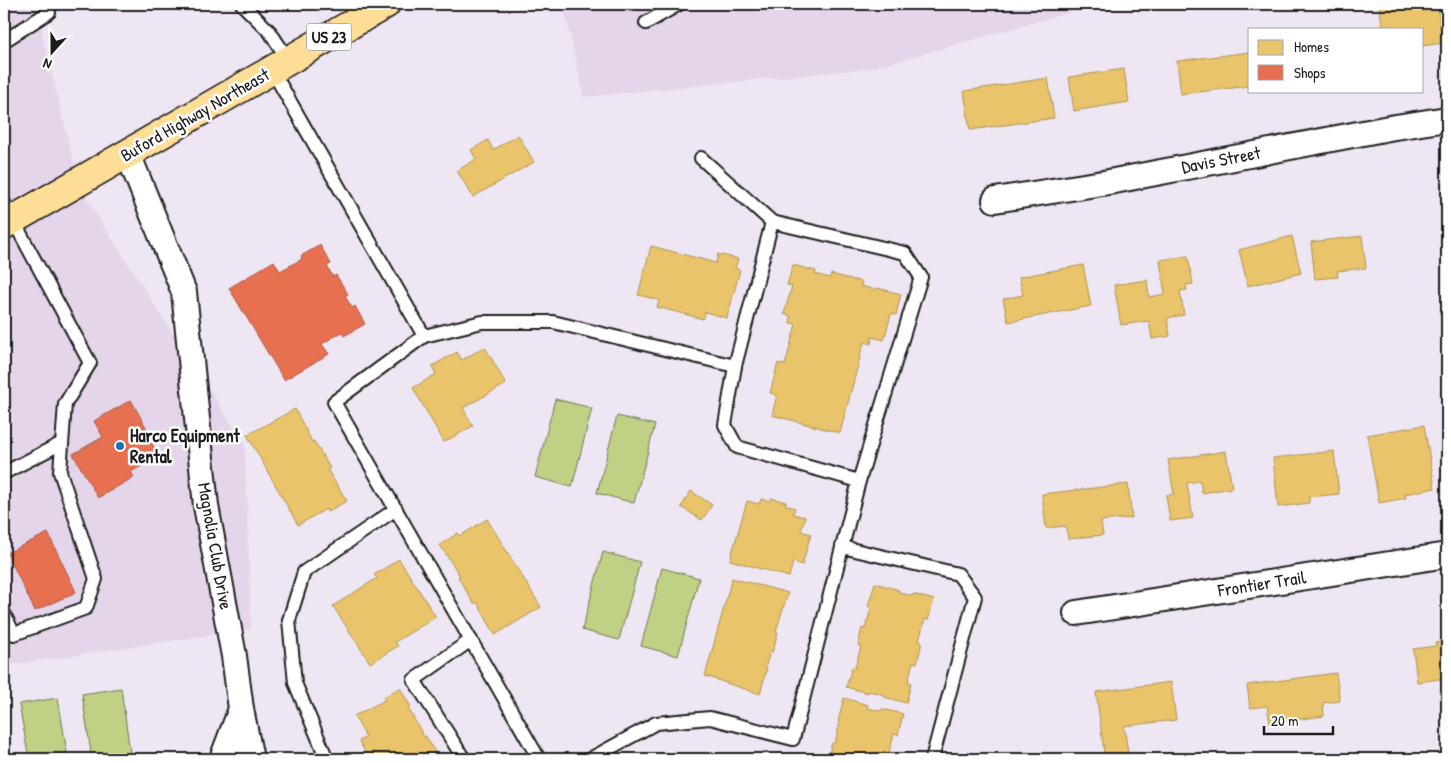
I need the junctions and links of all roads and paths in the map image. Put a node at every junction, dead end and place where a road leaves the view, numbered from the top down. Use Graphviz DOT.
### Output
graph roads {
  1 [pos="242,4"];
  2 [pos="386,4"];
  3 [pos="679,4"];
  4 [pos="50,12"];
  5 [pos="646,23"];
  6 [pos="4,41"];
  7 [pos="280,65"];
  8 [pos="1447,119"];
  9 [pos="128,154"];
  10 [pos="701,158"];
  11 [pos="995,200"];
  12 [pos="7,216"];
  13 [pos="772,222"];
  14 [pos="424,336"];
  15 [pos="735,366"];
  16 [pos="62,443"];
  17 [pos="4,473"];
  18 [pos="859,481"];
  19 [pos="396,509"];
  20 [pos="842,546"];
  21 [pos="1447,555"];
  22 [pos="1076,613"];
  23 [pos="4,614"];
  24 [pos="471,640"];
  25 [pos="241,709"];
  26 [pos="222,759"];
  27 [pos="251,759"];
  28 [pos="325,759"];
  29 [pos="464,759"];
  30 [pos="539,759"];
  31 [pos="590,759"];
  32 [pos="932,759"];
  1 -- 7 [label="lane"];
  2 -- 7 [label="main road, Buford Highway Northeast / US 23"];
  3 -- 5 [label="lane"];
  4 -- 6 [label="lane"];
  7 -- 9 [label="main road, Buford Highway Northeast / US 23"];
  7 -- 14 [label="lane"];
  8 -- 11 [label="street, Davis Street"];
  9 -- 12 [label="main road, Buford Highway Northeast / US 23"];
  9 -- 25 [label="street, Magnolia Club Drive"];
  10 -- 13 [label="lane"];
  12 -- 16 [label="lane"];
  13 -- 15 [label="lane"];
  13 -- 18 [label="lane"];
  14 -- 15 [label="lane"];
  14 -- 19 [label="lane"];
  15 -- 18 [label="lane"];
  16 -- 17 [label="lane"];
  16 -- 23 [label="lane"];
  18 -- 20 [label="lane"];
  19 -- 24 [label="lane"];
  19 -- 28 [label="lane"];
  20 -- 31 [label="lane"];
  20 -- 32 [label="lane"];
  21 -- 22 [label="street, Frontier Trail"];
  24 -- 29 [label="lane"];
  24 -- 30 [label="lane"];
  25 -- 26 [label="street, Magnolia Club Drive"];
  25 -- 27 [label="street, Magnolia Club Drive"];
}
